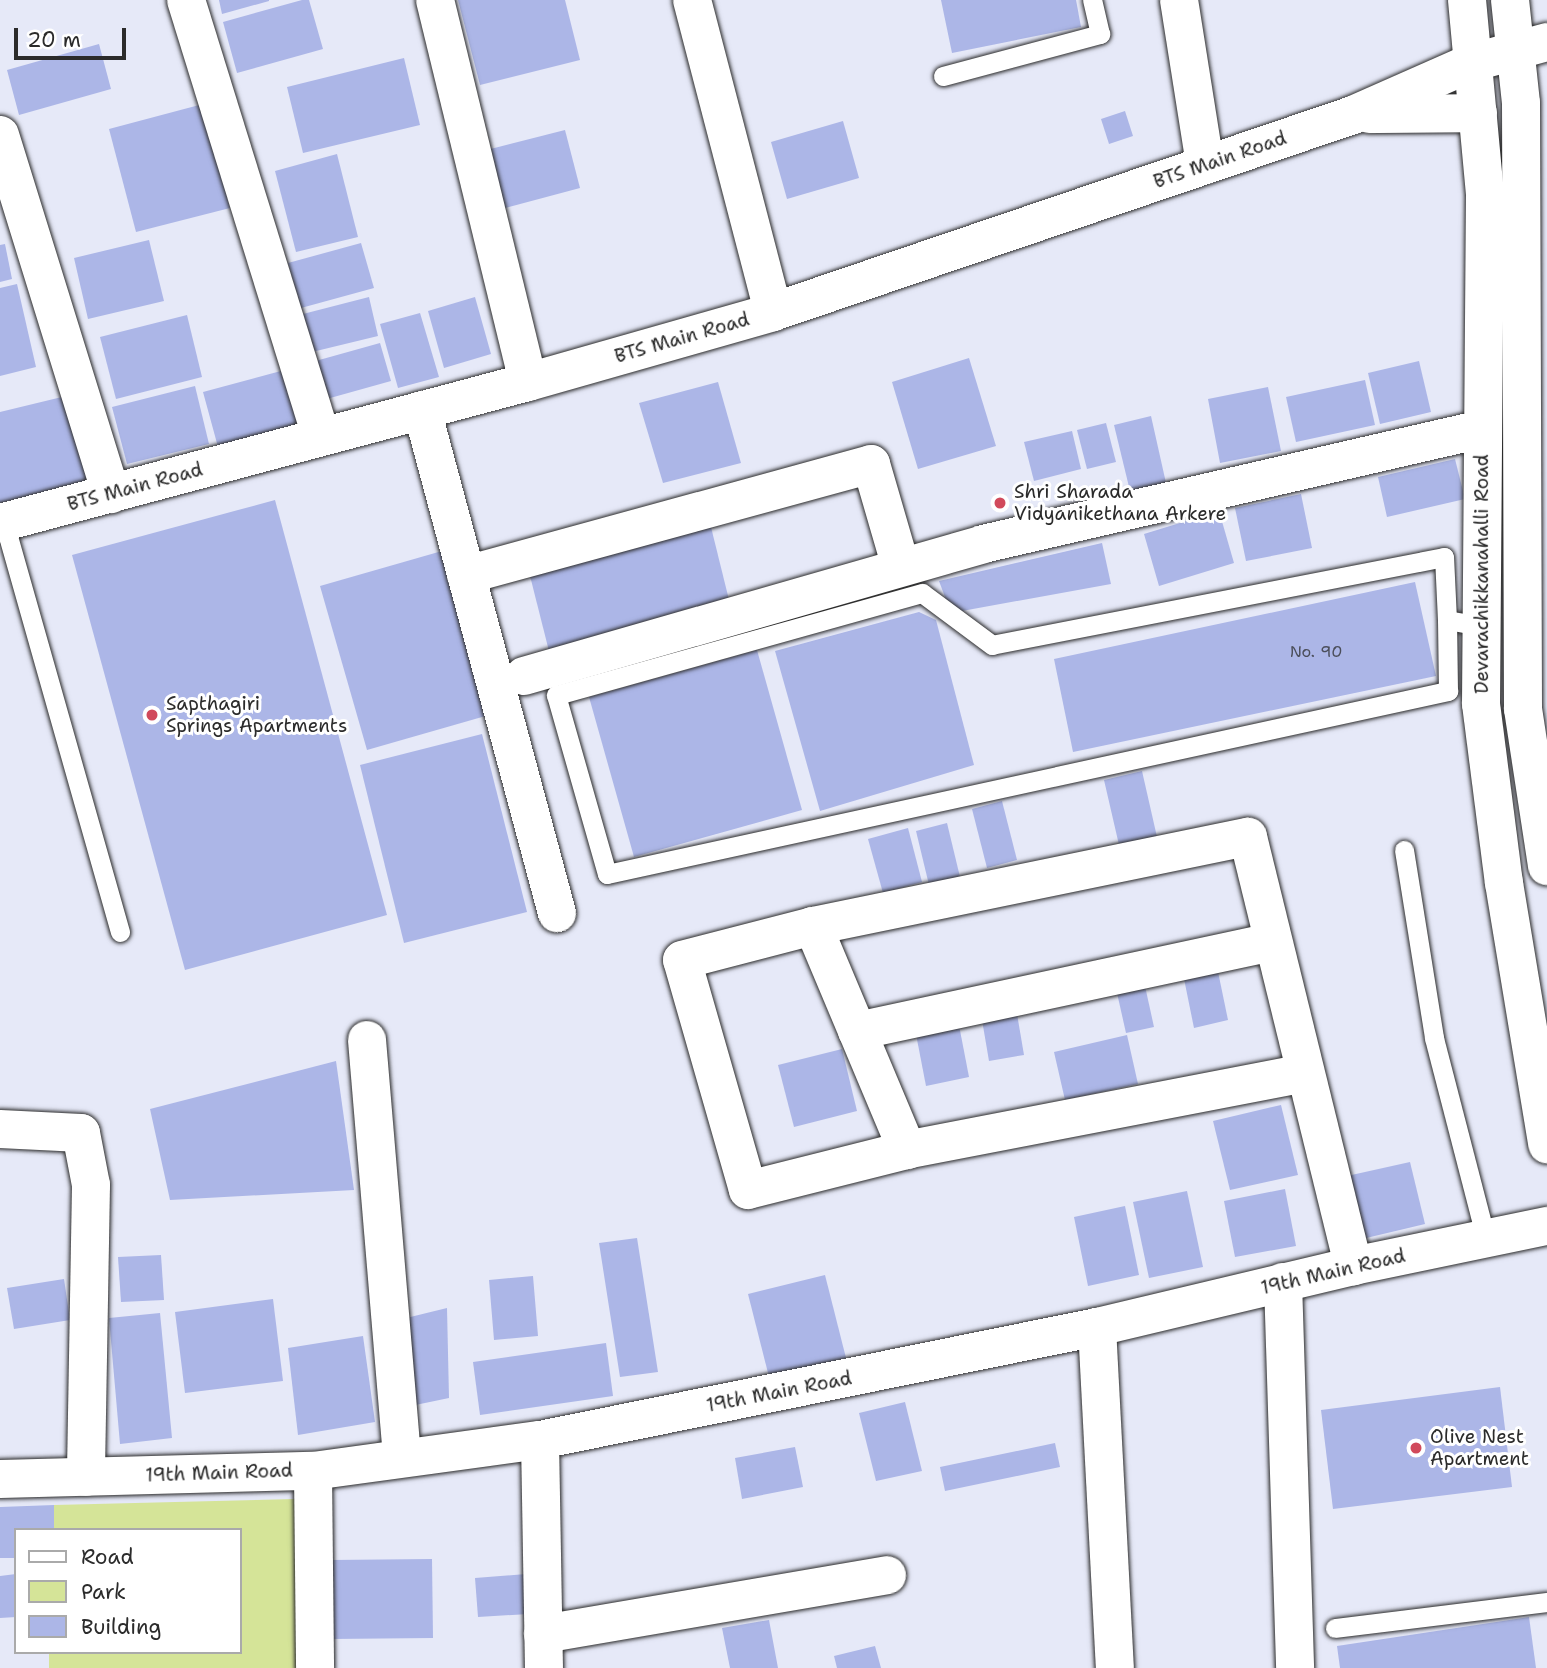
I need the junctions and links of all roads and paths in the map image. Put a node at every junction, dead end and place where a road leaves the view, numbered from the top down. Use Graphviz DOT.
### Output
graph roads {
  1 [pos="186,0"];
  2 [pos="435,0"];
  3 [pos="692,0"];
  4 [pos="1092,0"];
  5 [pos="1179,0"];
  6 [pos="1467,0"];
  7 [pos="1510,0"];
  8 [pos="1531,47"];
  9 [pos="1474,62"];
  10 [pos="943,76"];
  11 [pos="1534,100"];
  12 [pos="1478,113"];
  13 [pos="1353,115"];
  14 [pos="0,135"];
  15 [pos="1205,165"];
  16 [pos="773,312"];
  17 [pos="528,382"];
  18 [pos="422,410"];
  19 [pos="1482,429"];
  20 [pos="321,437"];
  21 [pos="111,494"];
  22 [pos="2,523"];
  23 [pos="901,567"];
  24 [pos="466,575"];
  25 [pos="1464,623"];
  26 [pos="524,676"];
  27 [pos="1404,850"];
  28 [pos="1547,866"];
  29 [pos="557,913"];
  30 [pos="813,926"];
  31 [pos="120,932"];
  32 [pos="1273,942"];
  33 [pos="857,1031"];
  34 [pos="367,1040"];
  35 [pos="1305,1073"];
  36 [pos="0,1129"];
  37 [pos="1547,1144"];
  38 [pos="907,1150"];
  39 [pos="1547,1226"];
  40 [pos="1486,1239"];
  41 [pos="1353,1266"];
  42 [pos="1283,1283"];
  43 [pos="1097,1327"];
  44 [pos="540,1440"];
  45 [pos="402,1458"];
  46 [pos="313,1471"];
  47 [pos="86,1477"];
  48 [pos="0,1479"];
  49 [pos="887,1575"];
  50 [pos="1547,1602"];
  51 [pos="1335,1628"];
  52 [pos="544,1651"];
  53 [pos="315,1668"];
  54 [pos="1115,1668"];
  55 [pos="1295,1668"];
  1 -- 20 [label="street"];
  2 -- 17 [label="street"];
  3 -- 16 [label="street"];
  4 -- 10 [label="lane"];
  5 -- 15 [label="street"];
  6 -- 9 [label="street, Devarachikkanahalli Road"];
  7 -- 8 [label="street, Devarachikkanahalli Road"];
  8 -- 9 [label="street, BTS Main Road"];
  8 -- 11 [label="street, Devarachikkanahalli Road"];
  9 -- 12 [label="street, Devarachikkanahalli Road"];
  9 -- 13 [label="street, BTS Main Road"];
  11 -- 12 [label="street, BTS Main Road"];
  11 -- 28 [label="street, Devarachikkanahalli Road"];
  12 -- 13 [label="street, BTS Main Road"];
  12 -- 19 [label="street, Devarachikkanahalli Road"];
  13 -- 15 [label="street, BTS Main Road"];
  14 -- 21 [label="street"];
  15 -- 16 [label="street, BTS Main Road"];
  16 -- 17 [label="street, BTS Main Road"];
  17 -- 18 [label="street, BTS Main Road"];
  18 -- 20 [label="street, BTS Main Road"];
  18 -- 24 [label="street"];
  19 -- 23 [label="street"];
  19 -- 25 [label="street, Devarachikkanahalli Road"];
  20 -- 21 [label="street, BTS Main Road"];
  21 -- 22 [label="street, BTS Main Road"];
  22 -- 31 [label="lane"];
  23 -- 24 [label="street"];
  23 -- 26 [label="street"];
  24 -- 29 [label="street"];
  25 -- 25 [label="lane"];
  25 -- 37 [label="street, Devarachikkanahalli Road"];
  27 -- 40 [label="lane"];
  30 -- 32 [label="street"];
  30 -- 33 [label="street"];
  30 -- 38 [label="street"];
  32 -- 33 [label="street"];
  32 -- 35 [label="street"];
  33 -- 38 [label="street"];
  34 -- 45 [label="street"];
  35 -- 38 [label="street"];
  35 -- 41 [label="street"];
  36 -- 47 [label="street"];
  39 -- 40 [label="street, 19th Main Road"];
  40 -- 41 [label="street, 19th Main Road"];
  41 -- 42 [label="street, 19th Main Road"];
  42 -- 43 [label="street, 19th Main Road"];
  42 -- 55 [label="street"];
  43 -- 44 [label="street, 19th Main Road"];
  43 -- 54 [label="street"];
  44 -- 45 [label="street, 19th Main Road"];
  44 -- 52 [label="street"];
  45 -- 46 [label="street, 19th Main Road"];
  46 -- 47 [label="street, 19th Main Road"];
  46 -- 53 [label="street"];
  47 -- 48 [label="street, 19th Main Road"];
  49 -- 52 [label="street"];
  50 -- 51 [label="lane"];
}
